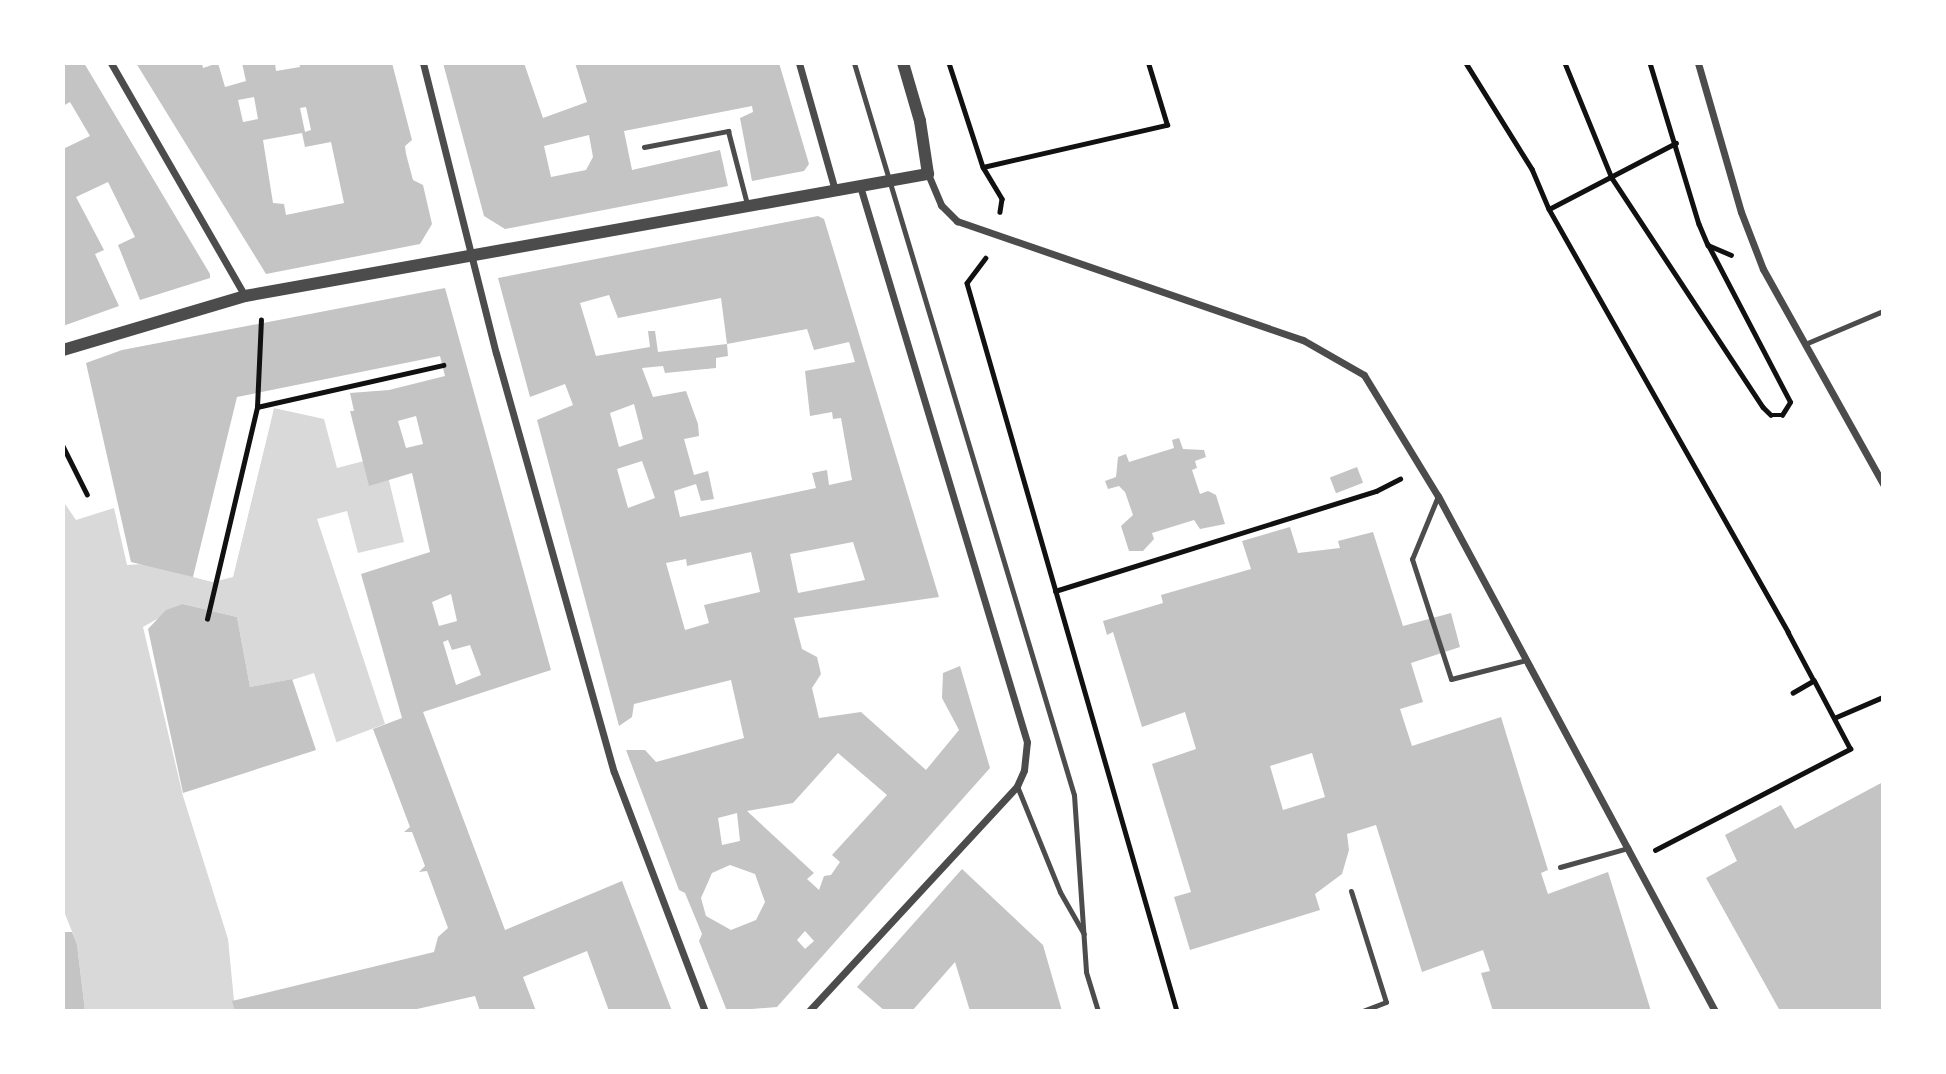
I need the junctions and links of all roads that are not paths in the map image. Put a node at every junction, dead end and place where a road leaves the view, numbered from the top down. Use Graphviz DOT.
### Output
graph roads {
  1 [pos="111,63"];
  2 [pos="423,63"];
  3 [pos="799,63"];
  4 [pos="854,63"];
  5 [pos="903,63"];
  6 [pos="1698,63"];
  7 [pos="644,147"];
  8 [pos="928,174"];
  9 [pos="890,181"];
  10 [pos="860,186"];
  11 [pos="835,190"];
  12 [pos="747,206"];
  13 [pos="472,256"];
  14 [pos="251,295"];
  15 [pos="1883,311"];
  16 [pos="1805,344"];
  17 [pos="63,351"];
  18 [pos="1883,484"];
  19 [pos="1438,496"];
  20 [pos="1526,660"];
  21 [pos="1017,786"];
  22 [pos="1629,848"];
  23 [pos="1560,867"];
  24 [pos="1351,891"];
  25 [pos="1086,936"];
  26 [pos="705,1011"];
  27 [pos="809,1011"];
  28 [pos="1098,1011"];
  29 [pos="1362,1011"];
  30 [pos="1715,1011"];
  1 -- 14 [label="street"];
  2 -- 13 [label="street"];
  3 -- 11 [label="street"];
  4 -- 9 [label="lane"];
  5 -- 8 [label="street"];
  6 -- 16 [label="street"];
  7 -- 12 [label="lane"];
  8 -- 9 [label="street"];
  8 -- 19 [label="street"];
  9 -- 10 [label="street"];
  9 -- 25 [label="lane"];
  10 -- 11 [label="street"];
  10 -- 21 [label="street"];
  11 -- 12 [label="street"];
  12 -- 13 [label="street"];
  13 -- 14 [label="street"];
  13 -- 26 [label="street"];
  14 -- 17 [label="street"];
  15 -- 16 [label="lane"];
  16 -- 18 [label="street"];
  19 -- 20 [label="street"];
  19 -- 20 [label="lane"];
  20 -- 22 [label="street"];
  21 -- 25 [label="lane"];
  21 -- 27 [label="street"];
  22 -- 23 [label="lane"];
  22 -- 30 [label="street"];
  24 -- 29 [label="lane"];
  25 -- 28 [label="lane"];
}
